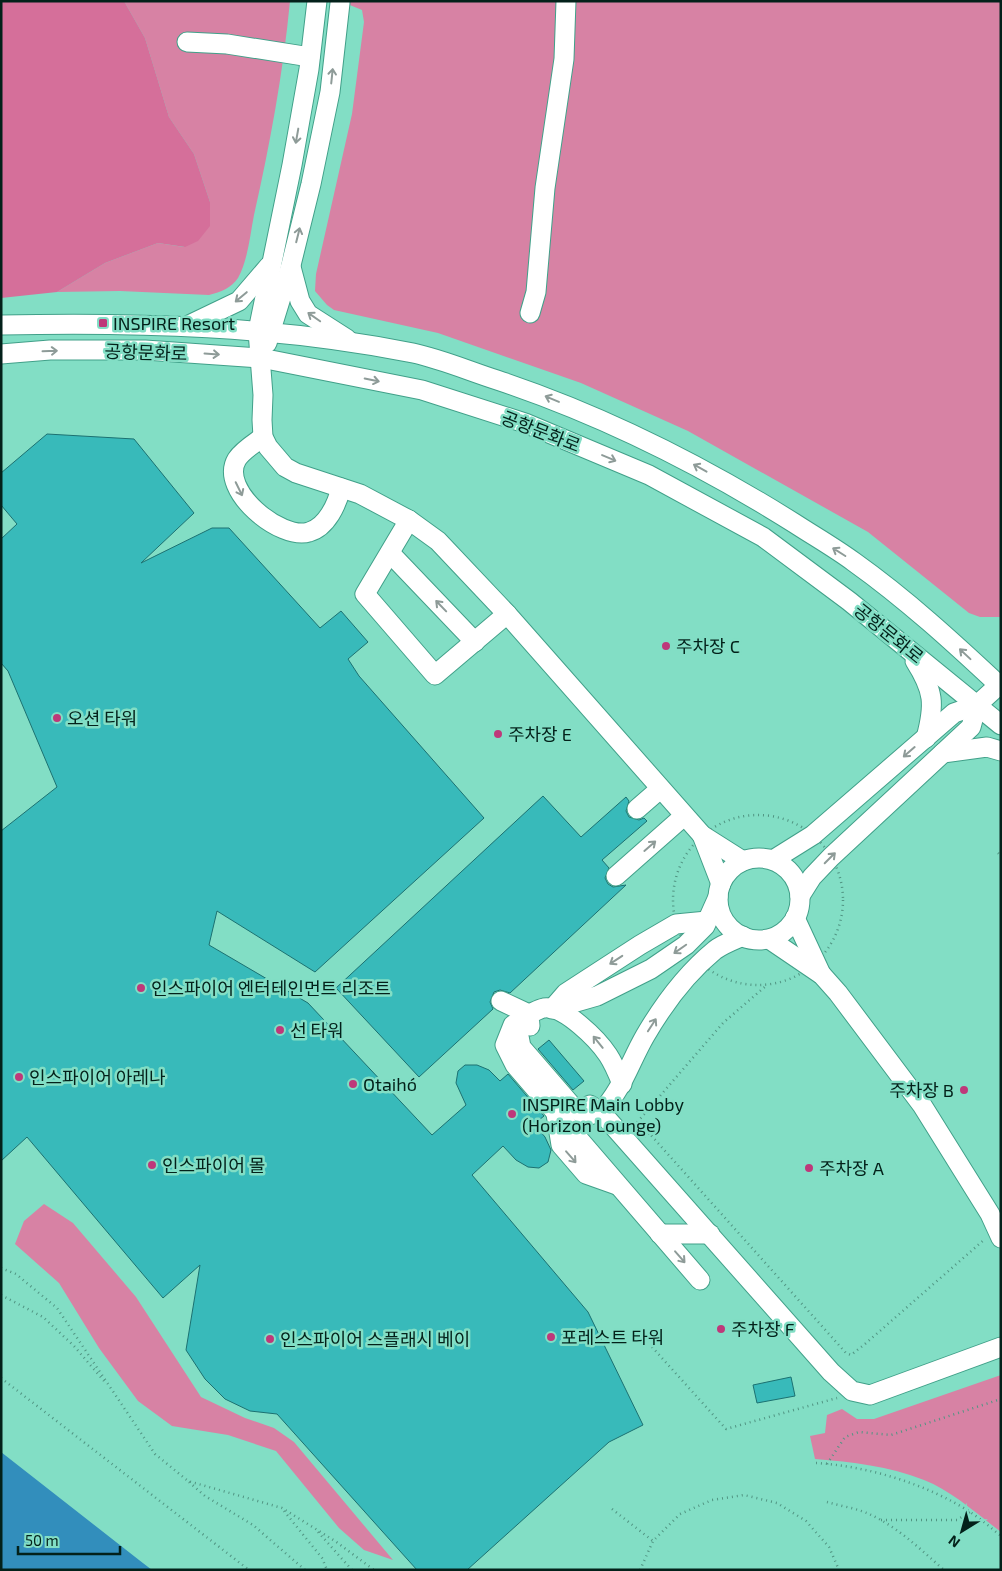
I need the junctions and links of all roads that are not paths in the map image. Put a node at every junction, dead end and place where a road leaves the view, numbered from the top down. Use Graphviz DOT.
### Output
graph roads {
  1 [pos="317,1"];
  2 [pos="566,1"];
  3 [pos="340,3"];
  4 [pos="187,42"];
  5 [pos="310,57"];
  6 [pos="282,263"];
  7 [pos="530,313"];
  8 [pos="1,325"];
  9 [pos="185,327"];
  10 [pos="265,331"];
  11 [pos="355,343"];
  12 [pos="1,354"];
  13 [pos="261,358"];
  14 [pos="263,437"];
  15 [pos="341,488"];
  16 [pos="409,520"];
  17 [pos="390,553"];
  18 [pos="507,614"];
  19 [pos="475,642"];
  20 [pos="906,647"];
  21 [pos="1000,686"];
  22 [pos="977,705"];
  23 [pos="1001,725"];
  24 [pos="926,738"];
  25 [pos="1001,751"];
  26 [pos="943,753"];
  27 [pos="660,789"];
  28 [pos="637,810"];
  29 [pos="684,816"];
  30 [pos="702,836"];
  31 [pos="773,860"];
  32 [pos="743,861"];
  33 [pos="616,876"];
  34 [pos="719,891"];
  35 [pos="800,896"];
  36 [pos="795,918"];
  37 [pos="707,921"];
  38 [pos="743,936"];
  39 [pos="768,939"];
  40 [pos="815,968"];
  41 [pos="501,1001"];
  42 [pos="552,1009"];
  43 [pos="529,1014"];
  44 [pos="622,1084"];
  45 [pos="555,1112"];
  46 [pos="600,1112"];
  47 [pos="668,1233"];
  48 [pos="999,1233"];
  49 [pos="710,1234"];
  50 [pos="700,1280"];
  51 [pos="1001,1347"];
  1 -- 5 [label="street"];
  2 -- 7 [label="street"];
  6 -- 3 [label="street, one-way"];
  4 -- 5 [label="street"];
  5 -- 6 [label="street, one-way"];
  6 -- 9 [label="street, one-way"];
  6 -- 10 [label="street"];
  11 -- 6 [label="street, one-way"];
  8 -- 9 [label="street, 공항문화로"];
  9 -- 10 [label="street, 공항문화로"];
  10 -- 11 [label="street, 공항문화로"];
  10 -- 13 [label="street"];
  21 -- 11 [label="street, 공항문화로, one-way"];
  12 -- 13 [label="street, 공항문화로, one-way"];
  13 -- 14 [label="street"];
  13 -- 20 [label="street, 공항문화로, one-way"];
  14 -- 15 [label="street"];
  14 -- 15 [label="street, one-way"];
  15 -- 16 [label="street"];
  16 -- 17 [label="street"];
  16 -- 18 [label="street"];
  19 -- 17 [label="street, one-way"];
  17 -- 19 [label="street"];
  18 -- 19 [label="street"];
  18 -- 27 [label="street"];
  20 -- 22 [label="street, 공항문화로"];
  20 -- 24 [label="street"];
  21 -- 22 [label="street"];
  22 -- 23 [label="street, 공항문화로"];
  22 -- 24 [label="street"];
  22 -- 26 [label="street"];
  24 -- 31 [label="street, one-way"];
  25 -- 26 [label="street"];
  35 -- 26 [label="street, one-way"];
  27 -- 28 [label="street"];
  27 -- 29 [label="street"];
  29 -- 30 [label="street"];
  33 -- 29 [label="street, one-way"];
  30 -- 32 [label="street"];
  30 -- 34 [label="street"];
  31 -- 32 [label="street"];
  31 -- 35 [label="street"];
  32 -- 34 [label="street"];
  34 -- 37 [label="street"];
  34 -- 38 [label="street"];
  35 -- 36 [label="street"];
  36 -- 39 [label="street"];
  36 -- 40 [label="street"];
  37 -- 42 [label="street, one-way"];
  37 -- 42 [label="street, one-way"];
  38 -- 39 [label="street"];
  44 -- 38 [label="street, one-way"];
  39 -- 40 [label="street"];
  40 -- 48 [label="street"];
  41 -- 43 [label="street"];
  42 -- 43 [label="street"];
  44 -- 42 [label="street, one-way"];
  43 -- 45 [label="street"];
  43 -- 46 [label="street"];
  44 -- 46 [label="street"];
  45 -- 47 [label="street, one-way"];
  45 -- 47 [label="street"];
  46 -- 49 [label="street"];
  47 -- 49 [label="street"];
  47 -- 50 [label="street, one-way"];
  49 -- 51 [label="street"];
}
